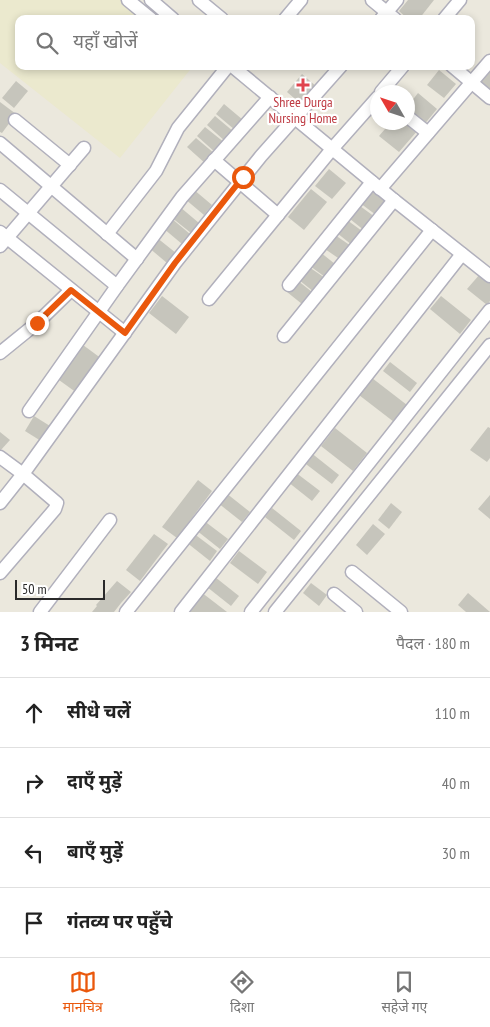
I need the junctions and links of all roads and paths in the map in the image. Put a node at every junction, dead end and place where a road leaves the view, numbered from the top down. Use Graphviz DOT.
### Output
graph roads {
  1 [pos="128,0"];
  2 [pos="151,0"];
  3 [pos="199,0"];
  4 [pos="301,0"];
  5 [pos="372,0"];
  6 [pos="397,0"];
  7 [pos="460,0"];
  8 [pos="146,15"];
  9 [pos="169,15"];
  10 [pos="217,15"];
  11 [pos="288,15"];
  12 [pos="387,15"];
  13 [pos="389,15"];
  14 [pos="447,15"];
  15 [pos="490,61"];
  16 [pos="234,70"];
  17 [pos="238,70"];
  18 [pos="337,70"];
  19 [pos="401,70"];
  20 [pos="457,70"];
  21 [pos="472,83"];
  22 [pos="388,85"];
  23 [pos="270,97"];
  24 [pos="490,98"];
  25 [pos="370,106"];
  26 [pos="295,117"];
  27 [pos="15,120"];
  28 [pos="415,123"];
  29 [pos="428,133"];
  30 [pos="0,143"];
  31 [pos="84,148"];
  32 [pos="332,149"];
  33 [pos="214,160"];
  34 [pos="70,165"];
  35 [pos="239,182"];
  36 [pos="376,185"];
  37 [pos="50,186"];
  38 [pos="0,190"];
  39 [pos="394,200"];
  40 [pos="28,213"];
  41 [pos="278,215"];
  42 [pos="432,230"];
  43 [pos="108,234"];
  44 [pos="2,239"];
  45 [pos="462,254"];
  46 [pos="137,259"];
  47 [pos="490,276"];
  48 [pos="288,284"];
  49 [pos="116,286"];
  50 [pos="71,290"];
  51 [pos="209,298"];
  52 [pos="490,310"];
  53 [pos="98,312"];
  54 [pos="125,333"];
  55 [pos="284,336"];
  56 [pos="490,345"];
  57 [pos="0,353"];
  58 [pos="29,411"];
  59 [pos="0,457"];
  60 [pos="23,474"];
  61 [pos="0,503"];
  62 [pos="110,520"];
  63 [pos="352,572"];
  64 [pos="0,573"];
  65 [pos="334,594"];
  66 [pos="40,612"];
  67 [pos="126,612"];
  68 [pos="181,612"];
  69 [pos="251,612"];
  70 [pos="276,612"];
  71 [pos="356,612"];
  72 [pos="402,612"];
  1 -- 8 [label="street"];
  2 -- 9 [label="street"];
  3 -- 10 [label="street"];
  4 -- 11 [label="street"];
  5 -- 12 [label="street"];
  6 -- 13 [label="street"];
  7 -- 14 [label="street"];
  15 -- 21 [label="street"];
  16 -- 43 [label="street"];
  17 -- 23 [label="street"];
  18 -- 26 [label="street"];
  19 -- 22 [label="street"];
  20 -- 21 [label="street"];
  21 -- 24 [label="street"];
  21 -- 29 [label="street"];
  23 -- 26 [label="street"];
  23 -- 33 [label="street"];
  25 -- 32 [label="street"];
  26 -- 32 [label="street"];
  26 -- 35 [label="street"];
  27 -- 34 [label="street"];
  28 -- 29 [label="street"];
  29 -- 36 [label="street"];
  30 -- 37 [label="street"];
  31 -- 34 [label="street"];
  32 -- 36 [label="street"];
  32 -- 41 [label="street"];
  33 -- 35 [label="street"];
  33 -- 46 [label="street"];
  34 -- 37 [label="street"];
  35 -- 41 [label="street"];
  35 -- 54 [label="street"];
  36 -- 39 [label="street"];
  36 -- 48 [label="street"];
  37 -- 40 [label="street"];
  37 -- 43 [label="street"];
  38 -- 40 [label="street"];
  39 -- 42 [label="street"];
  39 -- 55 [label="street"];
  40 -- 44 [label="street"];
  40 -- 49 [label="street"];
  41 -- 51 [label="street"];
  42 -- 45 [label="street"];
  42 -- 67 [label="street"];
  43 -- 46 [label="street"];
  44 -- 50 [label="street"];
  45 -- 47 [label="street"];
  45 -- 68 [label="street"];
  46 -- 49 [label="street"];
  49 -- 53 [label="street"];
  50 -- 53 [label="street"];
  50 -- 57 [label="street"];
  52 -- 69 [label="street"];
  53 -- 54 [label="street"];
  53 -- 58 [label="street"];
  54 -- 60 [label="street"];
  56 -- 70 [label="street"];
  59 -- 60 [label="street"];
  60 -- 61 [label="street"];
  60 -- 64 [label="street"];
  62 -- 66 [label="street"];
  63 -- 72 [label="street"];
  65 -- 71 [label="street"];
}
